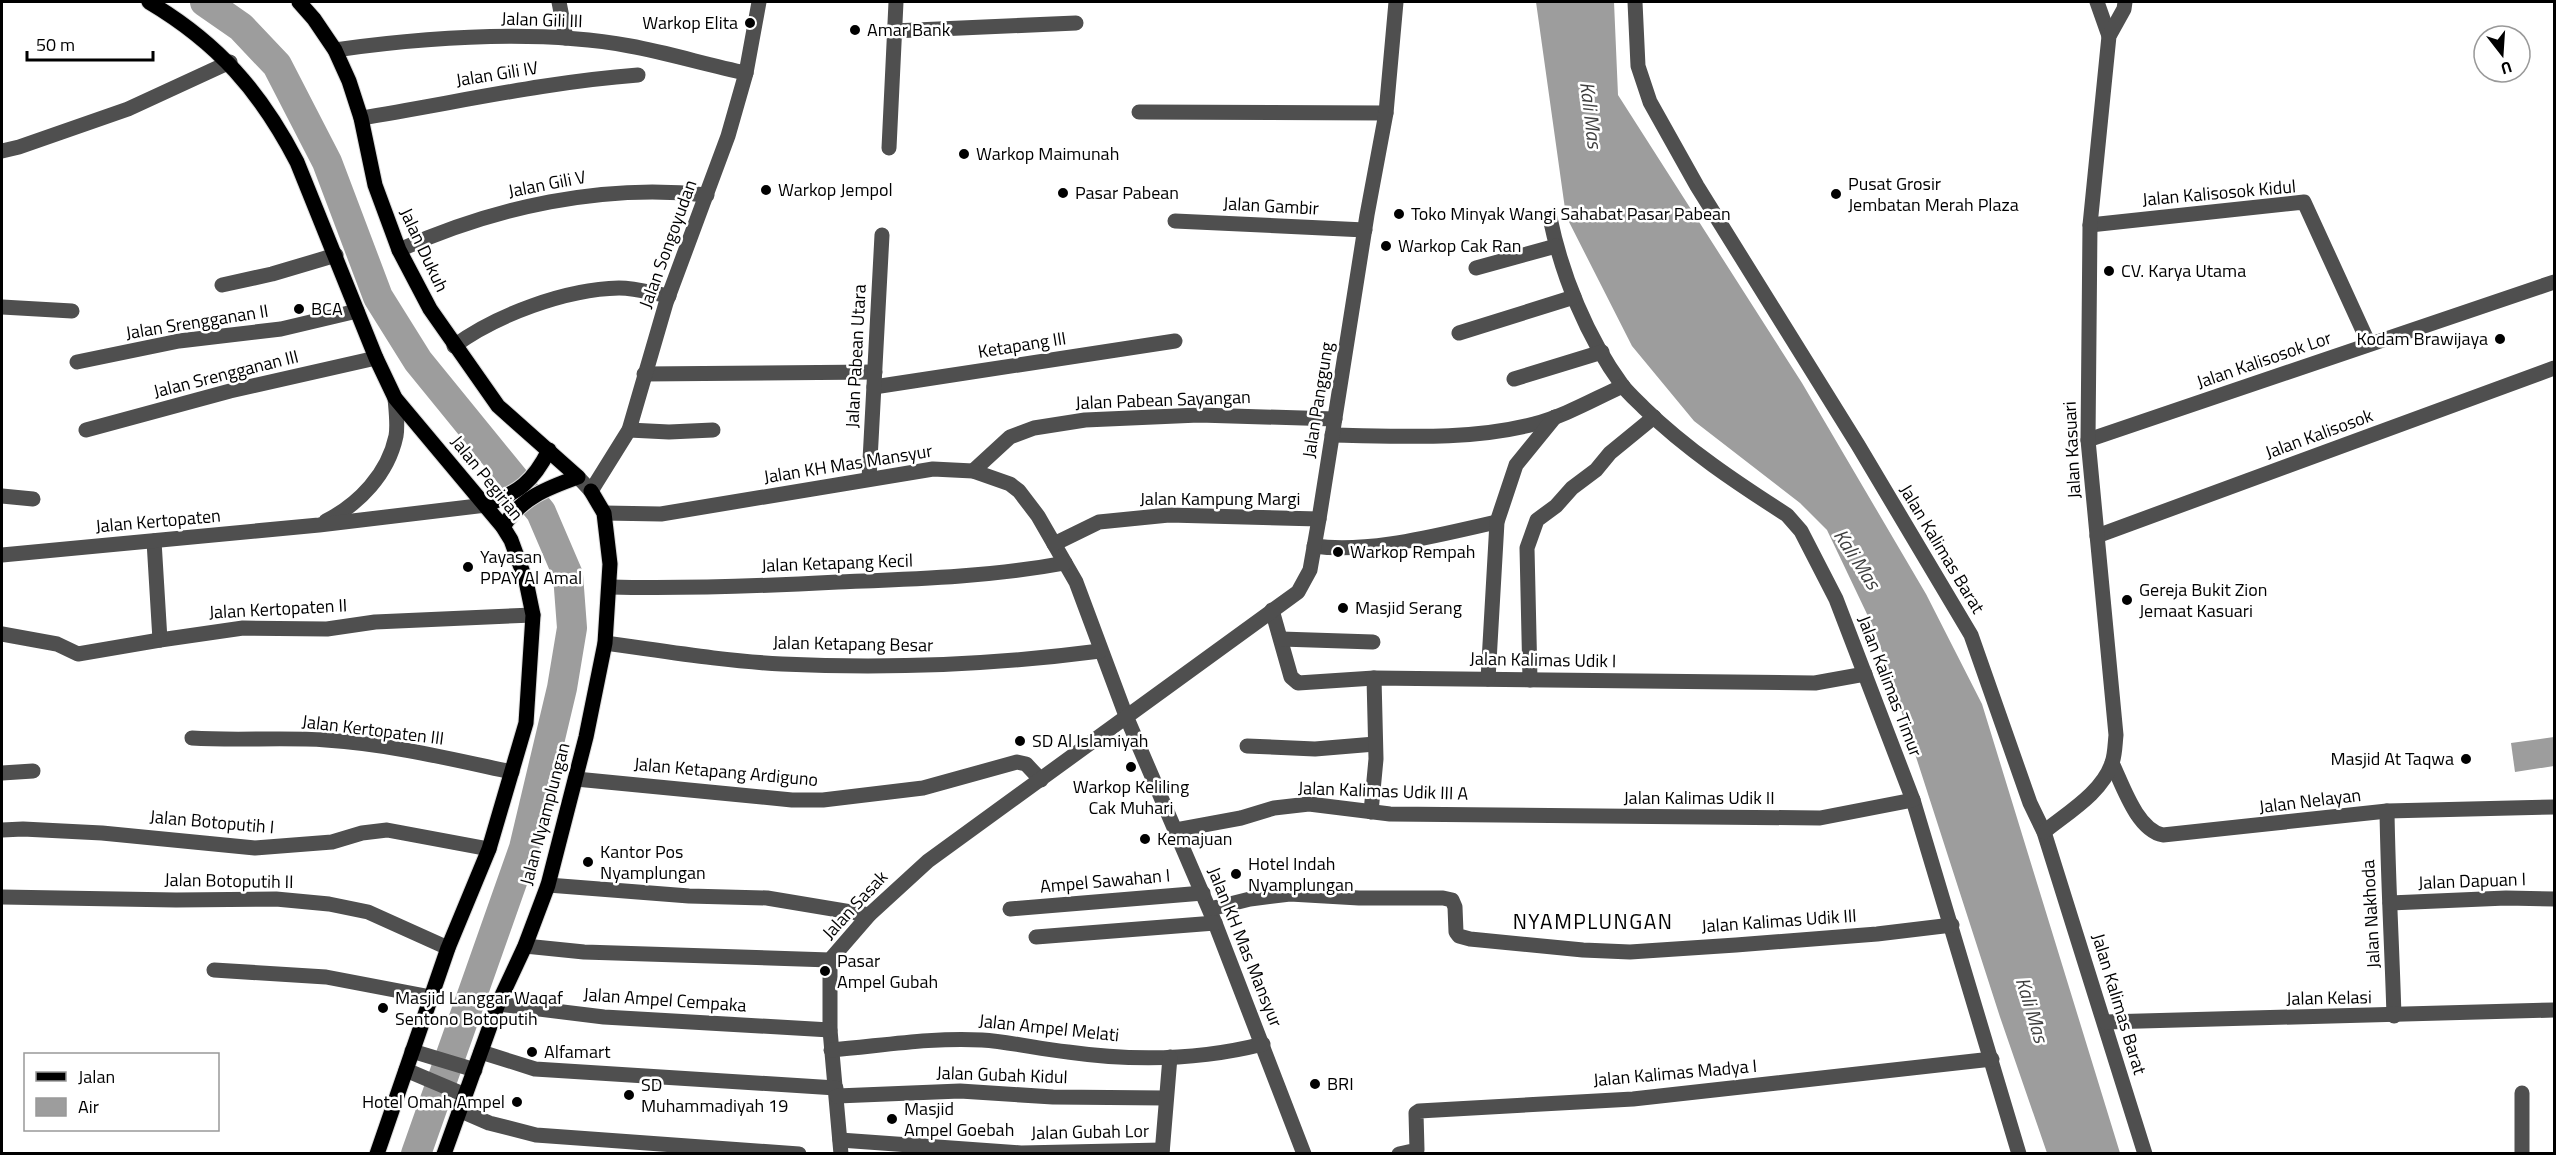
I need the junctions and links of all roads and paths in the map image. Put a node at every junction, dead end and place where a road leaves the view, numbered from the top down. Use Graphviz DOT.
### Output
graph roads {
  1 [pos="149,2"];
  2 [pos="299,2"];
  3 [pos="559,2"];
  4 [pos="759,2"];
  5 [pos="896,2"];
  6 [pos="1396,2"];
  7 [pos="1635,2"];
  8 [pos="2097,2"];
  9 [pos="2125,2"];
  10 [pos="1076,23"];
  11 [pos="893,31"];
  12 [pos="2109,36"];
  13 [pos="566,38"];
  14 [pos="334,50"];
  15 [pos="230,62"];
  16 [pos="746,74"];
  17 [pos="638,75"];
  18 [pos="1139,112"];
  19 [pos="1386,112"];
  20 [pos="362,118"];
  21 [pos="889,148"];
  22 [pos="2,151"];
  23 [pos="707,195"];
  24 [pos="1550,218"];
  25 [pos="1175,220"];
  26 [pos="2090,225"];
  27 [pos="1365,230"];
  28 [pos="882,235"];
  29 [pos="1556,246"];
  30 [pos="399,250"];
  31 [pos="336,255"];
  32 [pos="1476,268"];
  33 [pos="2554,282"];
  34 [pos="222,285"];
  35 [pos="669,296"];
  36 [pos="1574,297"];
  37 [pos="2,307"];
  38 [pos="72,311"];
  39 [pos="357,311"];
  40 [pos="1459,333"];
  41 [pos="1175,341"];
  42 [pos="2369,344"];
  43 [pos="454,346"];
  44 [pos="1602,352"];
  45 [pos="376,358"];
  46 [pos="77,362"];
  47 [pos="2554,368"];
  48 [pos="644,374"];
  49 [pos="1514,379"];
  50 [pos="875,380"];
  51 [pos="1623,386"];
  52 [pos="395,398"];
  53 [pos="1555,417"];
  54 [pos="1654,417"];
  55 [pos="1335,419"];
  56 [pos="86,430"];
  57 [pos="629,430"];
  58 [pos="713,430"];
  59 [pos="1332,435"];
  60 [pos="2088,440"];
  61 [pos="549,450"];
  62 [pos="973,471"];
  63 [pos="578,477"];
  64 [pos="869,479"];
  65 [pos="537,484"];
  66 [pos="591,491"];
  67 [pos="2,496"];
  68 [pos="33,499"];
  69 [pos="486,505"];
  70 [pos="604,513"];
  71 [pos="1319,519"];
  72 [pos="1497,522"];
  73 [pos="319,525"];
  74 [pos="503,527"];
  75 [pos="2097,536"];
  76 [pos="154,541"];
  77 [pos="1054,544"];
  78 [pos="1314,546"];
  79 [pos="2,555"];
  80 [pos="1065,563"];
  81 [pos="609,587"];
  82 [pos="1272,610"];
  83 [pos="533,615"];
  84 [pos="2,634"];
  85 [pos="1281,639"];
  86 [pos="160,640"];
  87 [pos="1373,642"];
  88 [pos="605,643"];
  89 [pos="1100,651"];
  90 [pos="1865,674"];
  91 [pos="1374,678"];
  92 [pos="1488,679"];
  93 [pos="1530,680"];
  94 [pos="1126,716"];
  95 [pos="192,738"];
  96 [pos="1375,744"];
  97 [pos="1247,746"];
  98 [pos="2112,763"];
  99 [pos="33,771"];
  100 [pos="512,772"];
  101 [pos="2,773"];
  102 [pos="576,779"];
  103 [pos="1041,780"];
  104 [pos="1913,800"];
  105 [pos="2554,807"];
  106 [pos="2387,811"];
  107 [pos="1371,812"];
  108 [pos="1483,814"];
  109 [pos="2,830"];
  110 [pos="1176,830"];
  111 [pos="2044,832"];
  112 [pos="489,849"];
  113 [pos="548,885"];
  114 [pos="1203,893"];
  115 [pos="2,897"];
  116 [pos="2554,899"];
  117 [pos="2390,903"];
  118 [pos="1010,909"];
  119 [pos="869,915"];
  120 [pos="1213,916"];
  121 [pos="1952,925"];
  122 [pos="1036,937"];
  123 [pos="525,946"];
  124 [pos="448,948"];
  125 [pos="830,960"];
  126 [pos="214,970"];
  127 [pos="431,997"];
  128 [pos="498,1004"];
  129 [pos="2554,1010"];
  130 [pos="2394,1016"];
  131 [pos="2105,1022"];
  132 [pos="830,1030"];
  133 [pos="1263,1044"];
  134 [pos="831,1050"];
  135 [pos="482,1052"];
  136 [pos="418,1053"];
  137 [pos="1170,1057"];
  138 [pos="1992,1059"];
  139 [pos="471,1069"];
  140 [pos="412,1073"];
  141 [pos="836,1092"];
  142 [pos="2522,1093"];
  143 [pos="458,1098"];
  144 [pos="1165,1098"];
  145 [pos="840,1147"];
  146 [pos="1162,1152"];
  147 [pos="377,1154"];
  148 [pos="444,1154"];
  149 [pos="799,1154"];
  150 [pos="1304,1154"];
  151 [pos="1399,1154"];
  152 [pos="2019,1154"];
  153 [pos="2145,1154"];
  154 [pos="2522,1154"];
  1 -- 15 [label="main road, Jalan Pegirian"];
  2 -- 14 [label="main road, Jalan Dukuh"];
  3 -- 13 [label="street"];
  4 -- 16 [label="street, Jalan Songoyudan"];
  5 -- 11 [label="street"];
  6 -- 19 [label="street, Jalan Panggung"];
  7 -- 111 [label="street, Jalan Kalimas Barat"];
  8 -- 12 [label="street, Jalan Kasuari"];
  9 -- 12 [label="street, Jalan Kasuari"];
  10 -- 11 [label="street"];
  11 -- 21 [label="street"];
  12 -- 26 [label="street, Jalan Kasuari"];
  13 -- 14 [label="street, Jalan Gili III"];
  13 -- 16 [label="street, Jalan Gili III"];
  14 -- 20 [label="main road, Jalan Dukuh"];
  15 -- 22 [label="street"];
  15 -- 31 [label="main road, Jalan Pegirian"];
  16 -- 23 [label="street, Jalan Songoyudan"];
  17 -- 20 [label="street, Jalan Gili IV"];
  18 -- 19 [label="street"];
  19 -- 27 [label="street, Jalan Panggung"];
  20 -- 30 [label="main road, Jalan Dukuh"];
  23 -- 30 [label="street, Jalan Gili V"];
  23 -- 35 [label="street, Jalan Songoyudan"];
  24 -- 29 [label="street, Jalan Kalimas Timur"];
  25 -- 27 [label="street, Jalan Gambir"];
  26 -- 42 [label="street, Jalan Kalisosok Kidul"];
  26 -- 60 [label="street, Jalan Kasuari"];
  27 -- 55 [label="street, Jalan Panggung"];
  28 -- 50 [label="street, Jalan Pabean Utara"];
  29 -- 32 [label="street"];
  29 -- 36 [label="street, Jalan Kalimas Timur"];
  30 -- 43 [label="main road, Jalan Dukuh"];
  31 -- 34 [label="street"];
  31 -- 39 [label="main road, Jalan Pegirian"];
  33 -- 42 [label="street, Jalan Kalisosok Lor"];
  35 -- 43 [label="street"];
  35 -- 48 [label="street, Jalan Songoyudan"];
  36 -- 40 [label="street"];
  36 -- 44 [label="street, Jalan Kalimas Timur"];
  37 -- 38 [label="street"];
  39 -- 45 [label="main road, Jalan Pegirian"];
  39 -- 46 [label="street, Jalan Srengganan II"];
  41 -- 50 [label="street, Ketapang III"];
  42 -- 60 [label="street, Jalan Kalisosok Lor"];
  43 -- 61 [label="main road, Jalan Dukuh"];
  44 -- 49 [label="street"];
  44 -- 51 [label="street, Jalan Kalimas Timur"];
  45 -- 52 [label="main road, Jalan Pegirian"];
  45 -- 56 [label="street, Jalan Srengganan III"];
  47 -- 75 [label="street, Jalan Kalisosok"];
  48 -- 50 [label="street, Ketapang III"];
  48 -- 57 [label="street, Jalan Songoyudan"];
  50 -- 64 [label="street, Jalan Pabean Utara"];
  51 -- 53 [label="street"];
  51 -- 54 [label="street, Jalan Kalimas Timur"];
  52 -- 69 [label="main road, Jalan Pegirian"];
  52 -- 73 [label="street, Jalan Kertopaten"];
  53 -- 59 [label="street"];
  53 -- 72 [label="street"];
  54 -- 90 [label="street, Jalan Kalimas Timur"];
  54 -- 93 [label="street"];
  55 -- 59 [label="street, Jalan Panggung"];
  55 -- 62 [label="street, Jalan Pabean Sayangan"];
  57 -- 58 [label="street"];
  57 -- 66 [label="street, Jalan Songoyudan"];
  59 -- 71 [label="street, Jalan Panggung"];
  60 -- 75 [label="street, Jalan Kasuari"];
  61 -- 63 [label="main road, Jalan Dukuh"];
  61 -- 65 [label="main road"];
  62 -- 64 [label="street, Jalan KH Mas Mansyur"];
  62 -- 77 [label="street, Jalan KH Mas Mansyur"];
  63 -- 65 [label="main road"];
  63 -- 66 [label="street, Jalan Nyamplungan"];
  64 -- 70 [label="street, Jalan KH Mas Mansyur"];
  65 -- 69 [label="main road"];
  65 -- 74 [label="main road"];
  66 -- 70 [label="main road, Jalan Nyamplungan"];
  67 -- 68 [label="street"];
  69 -- 73 [label="street, Jalan Kertopaten"];
  69 -- 74 [label="main road, Jalan Pegirian"];
  70 -- 81 [label="main road, Jalan Nyamplungan"];
  71 -- 77 [label="street, Jalan Kampung Margi"];
  71 -- 78 [label="street, Jalan Panggung"];
  72 -- 78 [label="street"];
  72 -- 92 [label="street"];
  73 -- 76 [label="street, Jalan Kertopaten"];
  74 -- 83 [label="main road, Jalan Pegirian"];
  75 -- 98 [label="street, Jalan Kasuari"];
  76 -- 79 [label="street, Jalan Kertopaten"];
  76 -- 86 [label="street"];
  77 -- 80 [label="street, Jalan KH Mas Mansyur"];
  78 -- 82 [label="street, Jalan Panggung"];
  80 -- 81 [label="street, Jalan Ketapang Kecil"];
  80 -- 89 [label="street, Jalan KH Mas Mansyur"];
  81 -- 88 [label="main road, Jalan Nyamplungan"];
  82 -- 85 [label="street, Jalan Kalimas Udik I"];
  82 -- 94 [label="street, Jalan Panggung"];
  83 -- 86 [label="street, Jalan Kertopaten II"];
  83 -- 100 [label="main road, Jalan Pegirian"];
  84 -- 86 [label="street, Jalan Kertopaten II"];
  85 -- 87 [label="street"];
  85 -- 91 [label="street, Jalan Kalimas Udik I"];
  88 -- 89 [label="street, Jalan Ketapang Besar"];
  88 -- 102 [label="main road, Jalan Nyamplungan"];
  89 -- 94 [label="street, Jalan KH Mas Mansyur"];
  90 -- 93 [label="street, Jalan Kalimas Udik I"];
  90 -- 104 [label="street, Jalan Kalimas Timur"];
  91 -- 92 [label="street, Jalan Kalimas Udik I"];
  91 -- 96 [label="street"];
  92 -- 93 [label="street, Jalan Kalimas Udik I"];
  94 -- 103 [label="street, Jalan Sasak"];
  94 -- 110 [label="street, Jalan KH Mas Mansyur"];
  95 -- 100 [label="street, Jalan Kertopaten III"];
  96 -- 97 [label="street"];
  96 -- 107 [label="street"];
  98 -- 106 [label="street, Jalan Nelayan"];
  98 -- 111 [label="street, Jalan Kasuari"];
  99 -- 101 [label="street"];
  100 -- 112 [label="main road, Jalan Pegirian"];
  102 -- 103 [label="street, Jalan Ketapang Ardiguno"];
  102 -- 113 [label="main road, Jalan Nyamplungan"];
  103 -- 119 [label="street, Jalan Sasak"];
  104 -- 108 [label="street, Jalan Kalimas Udik II"];
  104 -- 121 [label="street, Jalan Kalimas Timur"];
  105 -- 106 [label="street, Jalan Nelayan"];
  106 -- 117 [label="street, Jalan Nakhoda"];
  107 -- 108 [label="street, Jalan Kalimas Udik III A"];
  107 -- 110 [label="street, Jalan Kalimas Udik III A"];
  109 -- 112 [label="street, Jalan Botoputih I"];
  110 -- 114 [label="street, Jalan KH Mas Mansyur"];
  111 -- 131 [label="street, Jalan Kalimas Barat"];
  112 -- 124 [label="main road, Jalan Pegirian"];
  113 -- 119 [label="street"];
  113 -- 123 [label="main road, Jalan Nyamplungan"];
  114 -- 118 [label="street, Ampel Sawahan I"];
  114 -- 120 [label="street, Jalan KH Mas Mansyur"];
  115 -- 124 [label="street, Jalan Botoputih II"];
  116 -- 117 [label="street, Jalan Dapuan I"];
  117 -- 130 [label="street, Jalan Nakhoda"];
  119 -- 125 [label="street, Jalan Sasak"];
  120 -- 121 [label="street, Jalan Kalimas Udik III"];
  120 -- 122 [label="street"];
  120 -- 133 [label="street, Jalan KH Mas Mansyur"];
  121 -- 138 [label="street, Jalan Kalimas Timur"];
  123 -- 125 [label="street, Jalan Sasak"];
  123 -- 128 [label="main road, Jalan Nyamplungan"];
  124 -- 127 [label="main road, Jalan Pegirian"];
  125 -- 132 [label="street"];
  126 -- 127 [label="street"];
  127 -- 136 [label="main road, Jalan Pegirian"];
  128 -- 132 [label="street, Jalan Ampel Cempaka"];
  128 -- 135 [label="main road, Jalan Nyamplungan"];
  129 -- 130 [label="street, Jalan Kelasi"];
  130 -- 131 [label="street, Jalan Kelasi"];
  131 -- 153 [label="street, Jalan Kalimas Barat"];
  132 -- 134 [label="street"];
  133 -- 137 [label="street, Jalan Ampel Melati"];
  133 -- 150 [label="street, Jalan KH Mas Mansyur"];
  134 -- 137 [label="street, Jalan Ampel Melati"];
  134 -- 141 [label="street"];
  135 -- 139 [label="main road, Jalan Nyamplungan"];
  135 -- 141 [label="street, Jalan Gubah Kidul"];
  136 -- 139 [label="street"];
  136 -- 140 [label="main road, Jalan Pegirian"];
  137 -- 144 [label="street"];
  138 -- 151 [label="street, Jalan Kalimas Madya I"];
  138 -- 152 [label="street, Jalan Kalimas Timur"];
  139 -- 143 [label="main road, Jalan Nyamplungan"];
  140 -- 143 [label="street"];
  140 -- 147 [label="main road, Jalan Pegirian"];
  141 -- 144 [label="street, Jalan Gubah Kidul"];
  141 -- 145 [label="street"];
  142 -- 154 [label="street"];
  143 -- 148 [label="main road, Jalan Nyamplungan"];
  143 -- 149 [label="street"];
  144 -- 146 [label="street"];
  145 -- 146 [label="street, Jalan Gubah Lor"];
}
